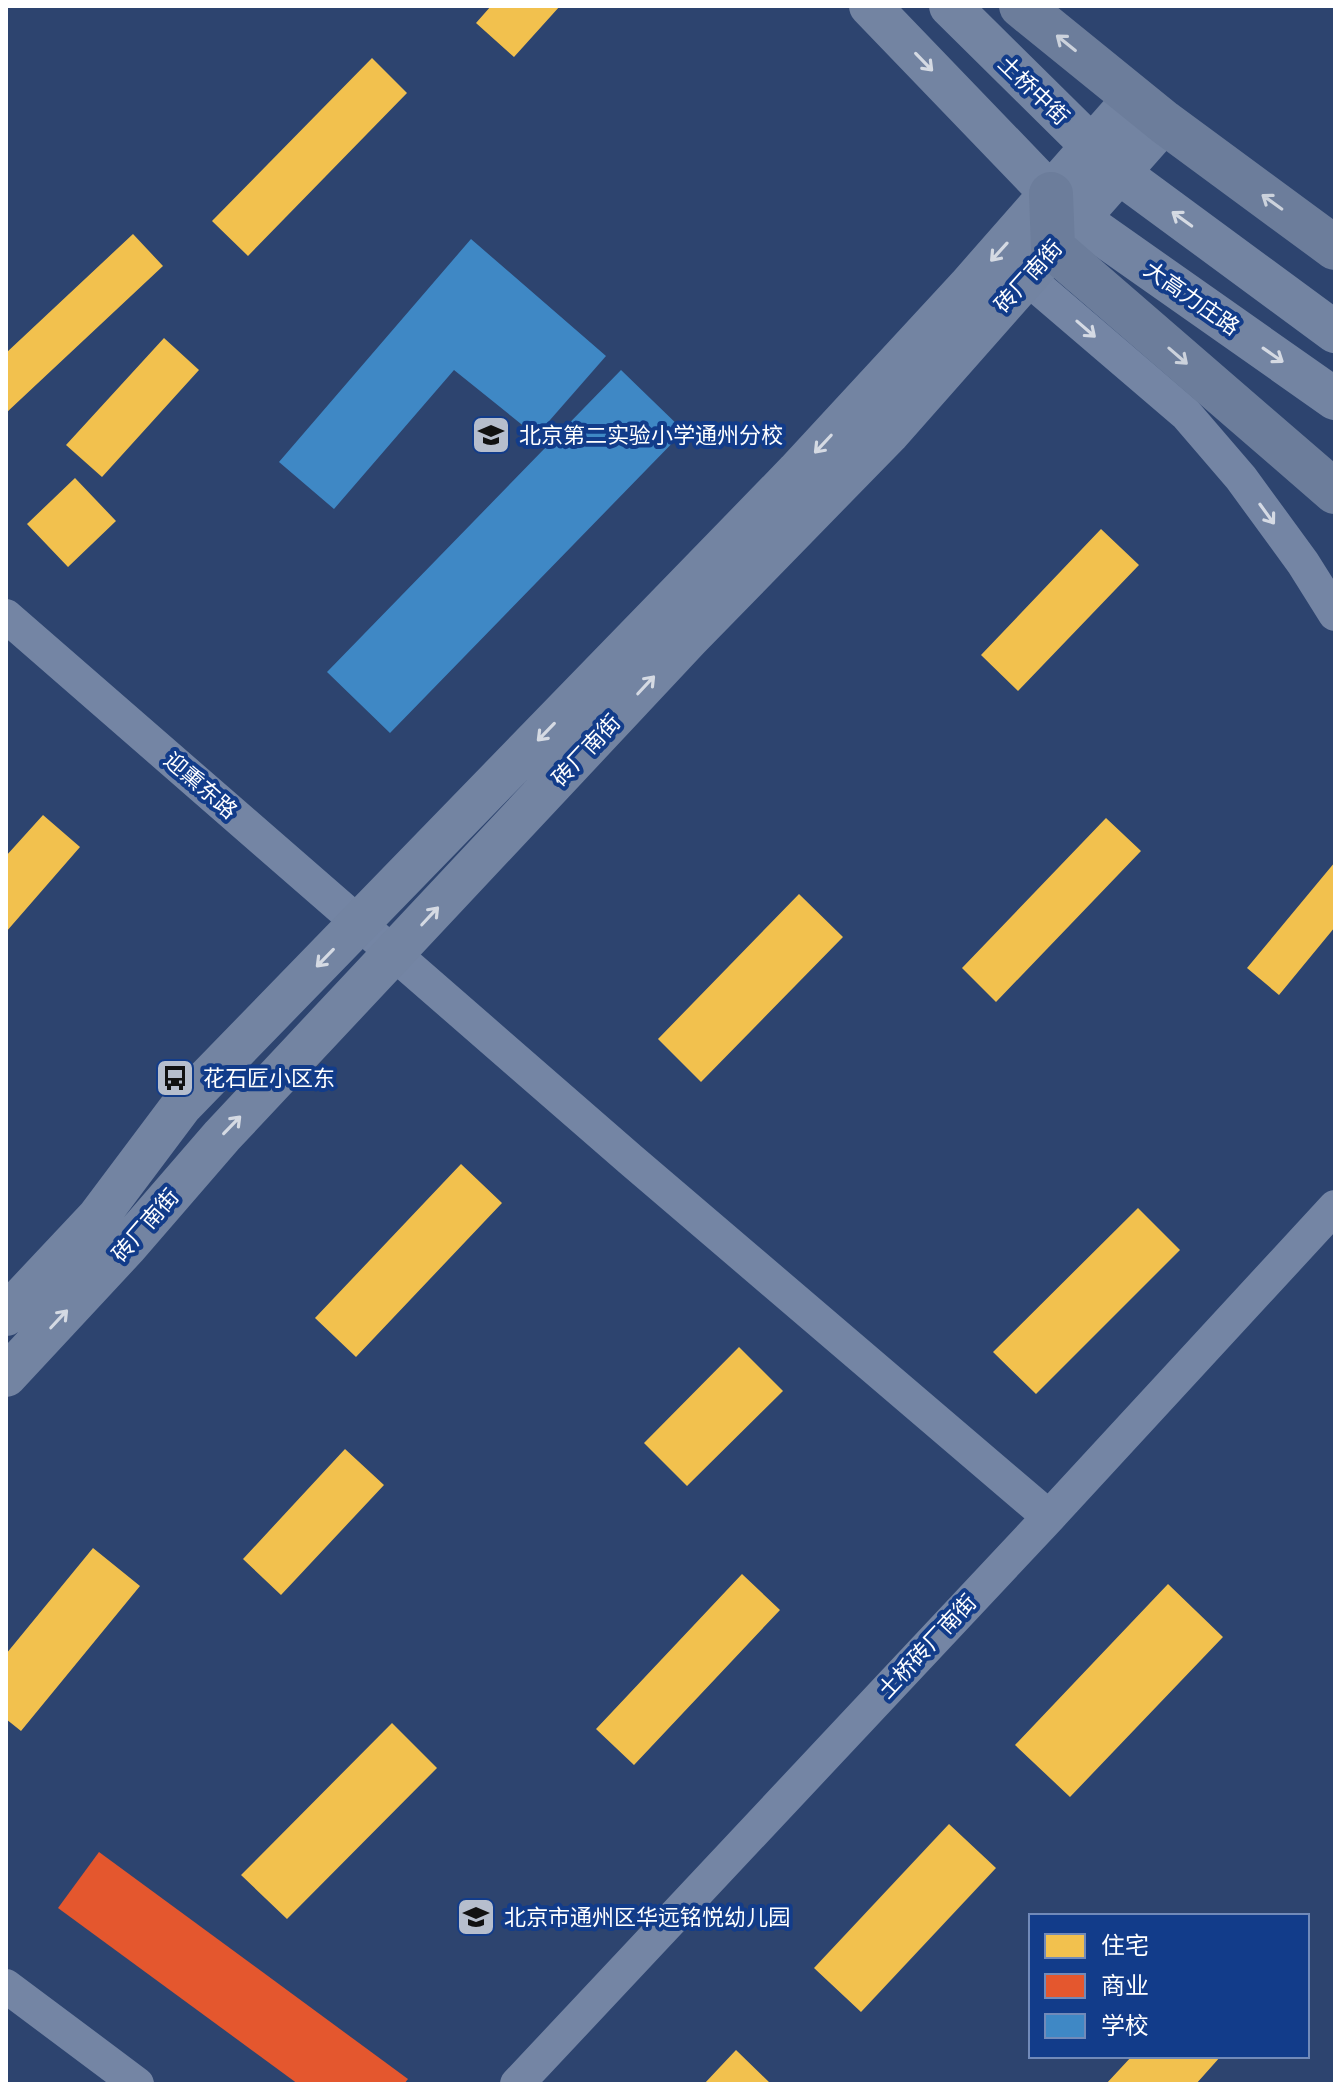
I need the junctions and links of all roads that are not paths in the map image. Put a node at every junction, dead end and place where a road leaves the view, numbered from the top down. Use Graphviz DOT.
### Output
graph roads {
  1 [pos="870,6"];
  2 [pos="950,6"];
  3 [pos="1021,6"];
  4 [pos="1149,110"];
  5 [pos="1106,160"];
  6 [pos="1053,235"];
  7 [pos="1335,248"];
  8 [pos="1335,332"];
  9 [pos="1335,399"];
  10 [pos="1335,492"];
  11 [pos="1335,614"];
  12 [pos="6,616"];
  13 [pos="360,923"];
  14 [pos="395,954"];
  15 [pos="1335,1207"];
  16 [pos="6,1315"];
  17 [pos="6,1376"];
  18 [pos="1049,1517"];
  19 [pos="6,1986"];
  20 [pos="137,2084"];
  21 [pos="517,2084"];
  1 -- 6 [label="main road, 大高力庄路, one-way"];
  2 -- 5 [label="main road, 土桥中街"];
  4 -- 3 [label="highway, one-way"];
  4 -- 5 [label="main road, 砖厂南街"];
  7 -- 4 [label="highway, one-way"];
  5 -- 6 [label="main road, 砖厂南街"];
  8 -- 5 [label="main road, one-way"];
  6 -- 9 [label="main road, 大高力庄路, one-way"];
  6 -- 10 [label="highway, one-way"];
  6 -- 11 [label="street, one-way"];
  6 -- 13 [label="main road, 砖厂南街, one-way"];
  14 -- 6 [label="main road, 砖厂南街, one-way"];
  12 -- 13 [label="street, 迎熏东路"];
  13 -- 14 [label="street, 迎熏东路"];
  13 -- 16 [label="main road, 砖厂南街, one-way"];
  17 -- 14 [label="main road, 砖厂南街, one-way"];
  14 -- 18 [label="street, 迎熏东路"];
  15 -- 18 [label="street, 土桥砖厂南街"];
  18 -- 21 [label="street, 土桥砖厂南街"];
  19 -- 20 [label="street"];
}
